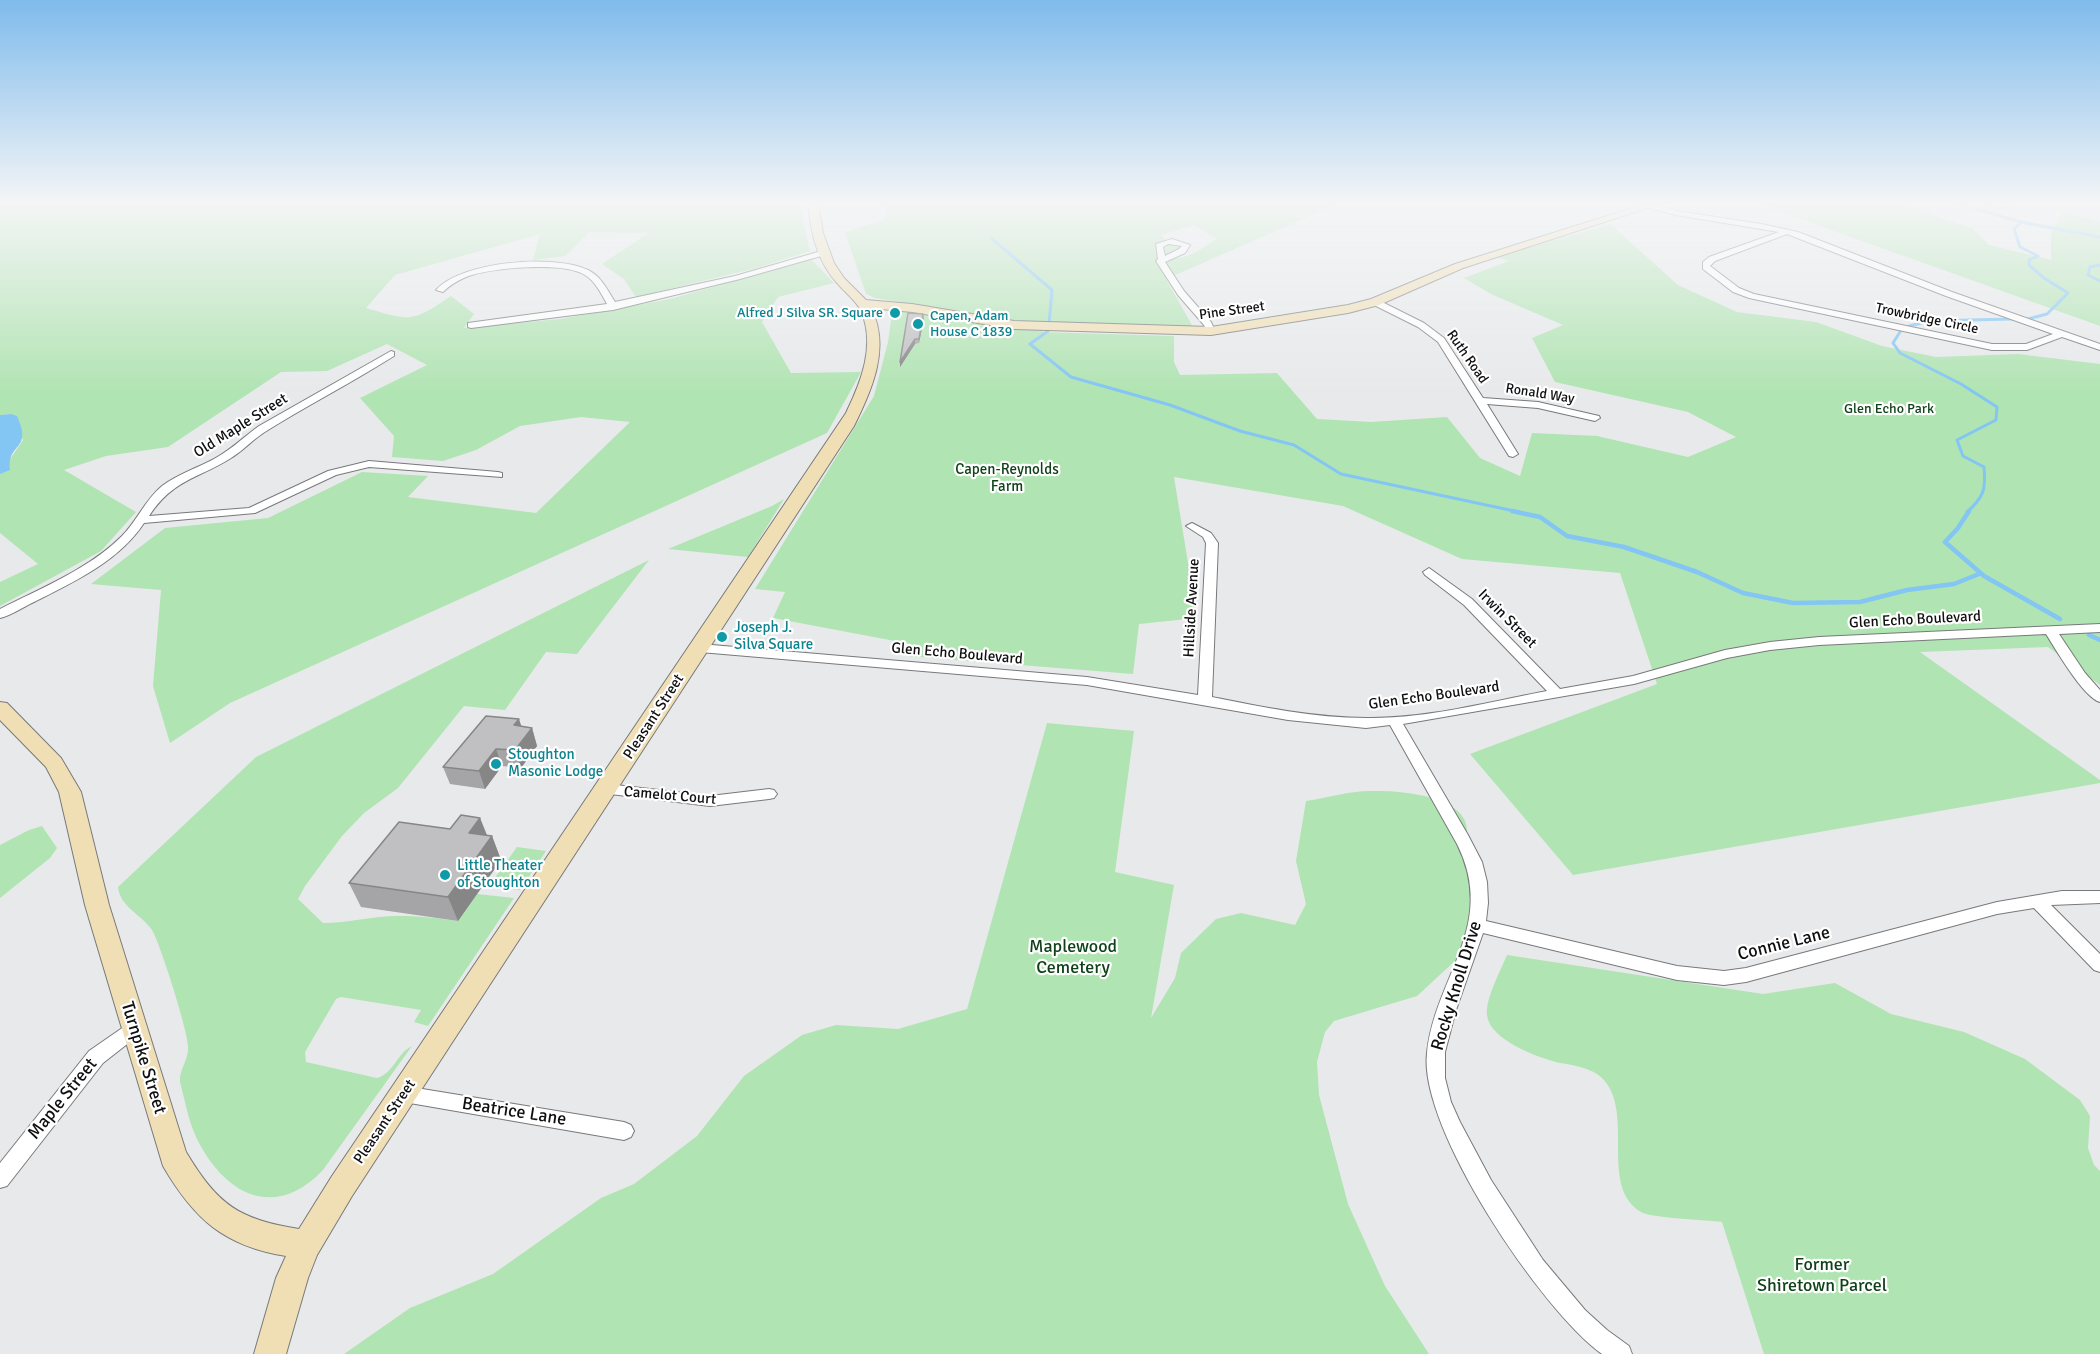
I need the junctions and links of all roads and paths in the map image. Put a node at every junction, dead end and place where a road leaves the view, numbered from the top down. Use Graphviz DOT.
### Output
graph roads {
  1 [pos="524,265"];
  2 [pos="563,265"];
  3 [pos="781,265"];
  4 [pos="830,265"];
  5 [pos="1162,265"];
  6 [pos="1462,265"];
  7 [pos="1706,265"];
  8 [pos="1874,265"];
  9 [pos="440,290"];
  10 [pos="1375,302"];
  11 [pos="613,307"];
  12 [pos="904,307"];
  13 [pos="866,311"];
  14 [pos="471,325"];
  15 [pos="1211,331"];
  16 [pos="2063,333"];
  17 [pos="2100,347"];
  18 [pos="391,354"];
  19 [pos="1481,401"];
  20 [pos="1595,418"];
  21 [pos="1513,454"];
  22 [pos="498,475"];
  23 [pos="141,520"];
  24 [pos="1192,526"];
  25 [pos="1429,572"];
  26 [pos="0,614"];
  27 [pos="2100,627"];
  28 [pos="2050,630"];
  29 [pos="700,648"];
  30 [pos="1557,694"];
  31 [pos="2100,698"];
  32 [pos="1204,700"];
  33 [pos="0,708"];
  34 [pos="1395,722"];
  35 [pos="607,789"];
  36 [pos="769,794"];
  37 [pos="2100,897"];
  38 [pos="2037,901"];
  39 [pos="1477,925"];
  40 [pos="2100,965"];
  41 [pos="134,1029"];
  42 [pos="404,1094"];
  43 [pos="624,1131"];
  44 [pos="0,1179"];
  45 [pos="306,1245"];
  46 [pos="270,1354"];
  47 [pos="1621,1354"];
  1 -- 9 [label="street"];
  2 -- 11 [label="street"];
  3 -- 11 [label="street"];
  4 -- 13 [label="street"];
  5 -- 15 [label="street"];
  6 -- 10 [label="street, Pine Street"];
  7 -- 16 [label="street, Trowbridge Circle"];
  8 -- 16 [label="street"];
  10 -- 15 [label="street, Pine Street"];
  10 -- 19 [label="street, Ruth Road"];
  11 -- 14 [label="street"];
  12 -- 13 [label="street, Pine Street"];
  12 -- 13 [label="street"];
  12 -- 15 [label="street, Pine Street"];
  13 -- 29 [label="street, Pleasant Street"];
  16 -- 17 [label="street"];
  18 -- 23 [label="street, Old Maple Street"];
  19 -- 20 [label="street, Ronald Way"];
  19 -- 21 [label="street, Ruth Road"];
  22 -- 23 [label="street"];
  23 -- 26 [label="street, Old Maple Street"];
  24 -- 32 [label="street, Hillside Avenue"];
  25 -- 30 [label="street, Irwin Street"];
  27 -- 28 [label="street, Glen Echo Boulevard"];
  28 -- 30 [label="street, Glen Echo Boulevard"];
  28 -- 31 [label="street"];
  29 -- 32 [label="street, Glen Echo Boulevard"];
  29 -- 35 [label="street, Pleasant Street"];
  30 -- 34 [label="street, Glen Echo Boulevard"];
  32 -- 34 [label="street, Glen Echo Boulevard"];
  33 -- 41 [label="street, Turnpike Street"];
  34 -- 39 [label="street, Rocky Knoll Drive"];
  35 -- 36 [label="street, Camelot Court"];
  35 -- 42 [label="street, Pleasant Street"];
  37 -- 38 [label="street, Connie Lane"];
  38 -- 39 [label="street, Connie Lane"];
  38 -- 40 [label="street"];
  39 -- 47 [label="street, Rocky Knoll Drive"];
  41 -- 44 [label="street, Maple Street"];
  41 -- 45 [label="street, Turnpike Street"];
  42 -- 43 [label="street, Beatrice Lane"];
  42 -- 45 [label="street, Pleasant Street"];
  45 -- 46 [label="street"];
}
